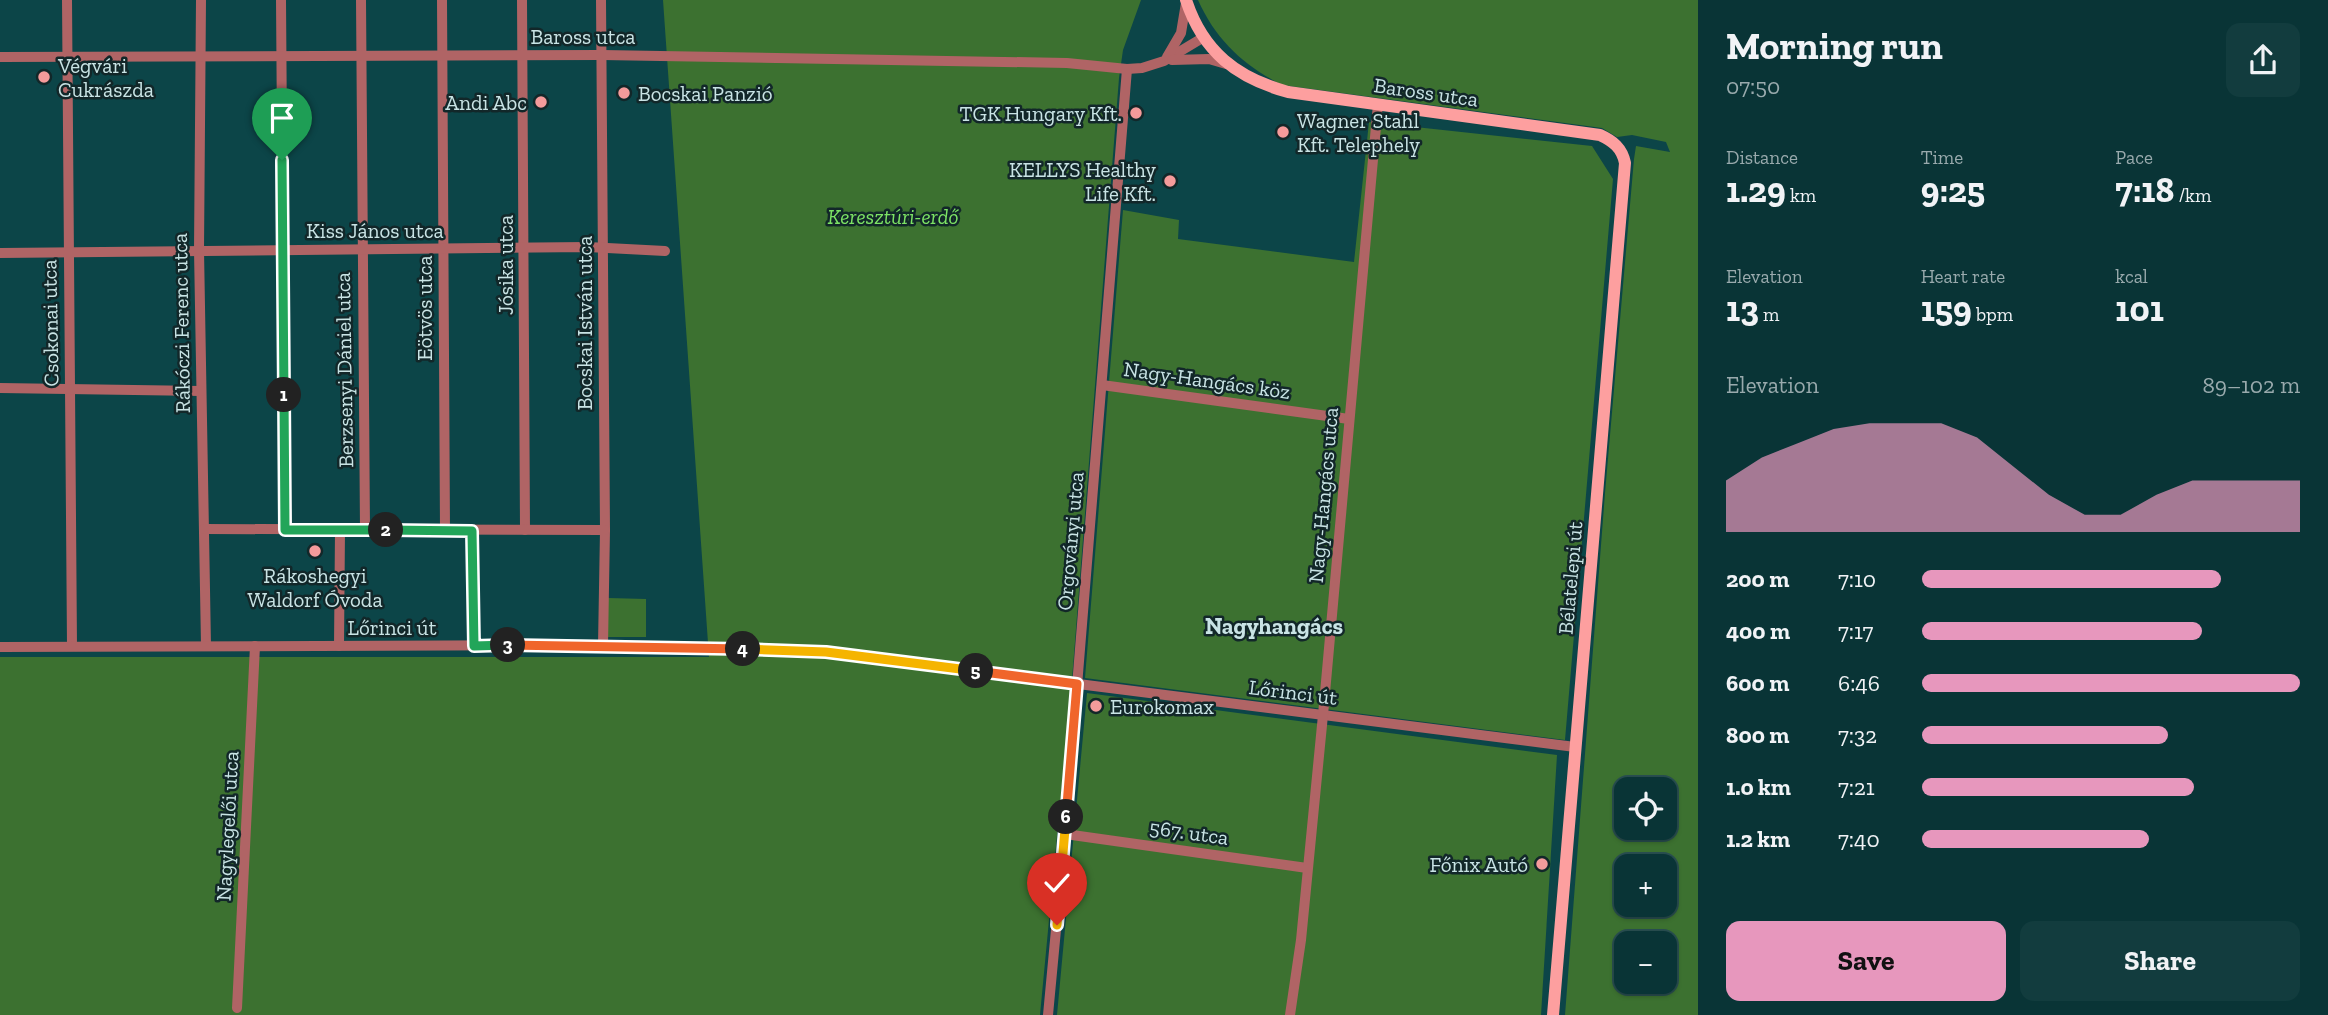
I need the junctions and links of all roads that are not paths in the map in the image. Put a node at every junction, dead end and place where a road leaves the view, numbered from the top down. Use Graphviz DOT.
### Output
graph roads {
  1 [pos="66,0"];
  2 [pos="201,0"];
  3 [pos="281,0"];
  4 [pos="361,0"];
  5 [pos="442,0"];
  6 [pos="522,0"];
  7 [pos="601,0"];
  8 [pos="1186,1"];
  9 [pos="1204,37"];
  10 [pos="362,55"];
  11 [pos="442,55"];
  12 [pos="522,55"];
  13 [pos="602,55"];
  14 [pos="201,56"];
  15 [pos="281,56"];
  16 [pos="0,57"];
  17 [pos="67,57"];
  18 [pos="1164,61"];
  19 [pos="1231,66"];
  20 [pos="1127,69"];
  21 [pos="1378,104"];
  22 [pos="1618,146"];
  23 [pos="283,249"];
  24 [pos="362,249"];
  25 [pos="442,249"];
  26 [pos="524,249"];
  27 [pos="603,249"];
  28 [pos="199,250"];
  29 [pos="665,251"];
  30 [pos="68,252"];
  31 [pos="0,253"];
  32 [pos="1102,385"];
  33 [pos="0,388"];
  34 [pos="70,390"];
  35 [pos="201,391"];
  36 [pos="1349,419"];
  37 [pos="204,529"];
  38 [pos="285,530"];
  39 [pos="340,530"];
  40 [pos="365,530"];
  41 [pos="525,530"];
  42 [pos="605,530"];
  43 [pos="445,531"];
  44 [pos="472,531"];
  45 [pos="603,645"];
  46 [pos="72,646"];
  47 [pos="206,646"];
  48 [pos="255,646"];
  49 [pos="339,646"];
  50 [pos="474,646"];
  51 [pos="0,647"];
  52 [pos="1077,684"];
  53 [pos="1323,715"];
  54 [pos="1575,747"];
  55 [pos="1065,834"];
  56 [pos="1307,868"];
  57 [pos="237,1008"];
  58 [pos="1048,1015"];
  59 [pos="1290,1015"];
  60 [pos="1553,1015"];
  1 -- 17 [label="street, Csokonai utca"];
  2 -- 14 [label="street, Rákóczi Ferenc utca"];
  3 -- 15 [label="street"];
  4 -- 10 [label="street, Berzsenyi Dániel utca"];
  5 -- 11 [label="street, Eötvös utca"];
  6 -- 12 [label="street, Jósika utca"];
  7 -- 13 [label="street, Bocskai István utca"];
  8 -- 9 [label="main road"];
  8 -- 18 [label="street"];
  9 -- 18 [label="street, Baross utca"];
  9 -- 19 [label="main road, Baross utca"];
  10 -- 11 [label="street, Baross utca"];
  10 -- 15 [label="street, Baross utca"];
  10 -- 24 [label="street, Berzsenyi Dániel utca"];
  11 -- 12 [label="street, Baross utca"];
  11 -- 25 [label="street, Eötvös utca"];
  12 -- 13 [label="street, Baross utca"];
  12 -- 26 [label="street, Jósika utca"];
  13 -- 20 [label="street, Baross utca"];
  13 -- 27 [label="street, Bocskai István utca"];
  14 -- 15 [label="street, Baross utca"];
  14 -- 17 [label="street, Baross utca"];
  14 -- 28 [label="street, Rákóczi Ferenc utca"];
  15 -- 23 [label="street"];
  16 -- 17 [label="street, Baross utca"];
  17 -- 30 [label="street, Csokonai utca"];
  18 -- 19 [label="street, Baross utca"];
  18 -- 20 [label="street, Baross utca"];
  19 -- 21 [label="main road, Baross utca"];
  20 -- 32 [label="street, Orgoványi utca"];
  21 -- 22 [label="main road, Baross utca"];
  21 -- 36 [label="street, Nagy-Hangács utca"];
  22 -- 54 [label="main road, Bélatelepi út"];
  23 -- 24 [label="street, Kiss János utca"];
  23 -- 28 [label="street, Kiss János utca"];
  23 -- 38 [label="street"];
  24 -- 25 [label="street, Kiss János utca"];
  24 -- 40 [label="street, Berzsenyi Dániel utca"];
  25 -- 26 [label="street, Kiss János utca"];
  25 -- 43 [label="street, Eötvös utca"];
  26 -- 27 [label="street, Kiss János utca"];
  26 -- 41 [label="street, Jósika utca"];
  27 -- 29 [label="street, Kiss János utca"];
  27 -- 42 [label="street, Bocskai István utca"];
  28 -- 30 [label="street, Kiss János utca"];
  28 -- 35 [label="street, Rákóczi Ferenc utca"];
  30 -- 31 [label="street, Kiss János utca"];
  30 -- 34 [label="street, Csokonai utca"];
  32 -- 36 [label="street, Nagy-Hangács köz"];
  32 -- 52 [label="street, Orgoványi utca"];
  33 -- 34 [label="street"];
  34 -- 35 [label="street"];
  34 -- 46 [label="street, Csokonai utca"];
  35 -- 37 [label="street, Rákóczi Ferenc utca"];
  36 -- 53 [label="street, Nagy-Hangács utca"];
  37 -- 38 [label="street"];
  37 -- 47 [label="street, Rákóczi Ferenc utca"];
  38 -- 39 [label="street"];
  39 -- 40 [label="street"];
  39 -- 49 [label="street"];
  40 -- 43 [label="street"];
  41 -- 42 [label="street"];
  41 -- 44 [label="street"];
  42 -- 45 [label="street, Bocskai István utca"];
  43 -- 44 [label="street"];
  44 -- 50 [label="street"];
  45 -- 50 [label="street, Lőrinci út"];
  45 -- 52 [label="street, Lőrinci út"];
  46 -- 47 [label="street, Lőrinci út"];
  46 -- 51 [label="street, Lőrinci út"];
  47 -- 48 [label="street, Lőrinci út"];
  48 -- 49 [label="street, Lőrinci út"];
  48 -- 57 [label="street, Nagylegelői utca"];
  49 -- 50 [label="street, Lőrinci út"];
  52 -- 53 [label="street, Lőrinci út"];
  52 -- 55 [label="street, Orgoványi utca"];
  53 -- 54 [label="street, Lőrinci út"];
  53 -- 56 [label="street, Nagy-Hangács utca"];
  54 -- 60 [label="main road, Bélatelepi út"];
  55 -- 56 [label="street, 567. utca"];
  55 -- 58 [label="street, Orgoványi utca"];
  56 -- 59 [label="street, Nagy-Hangács utca"];
}
